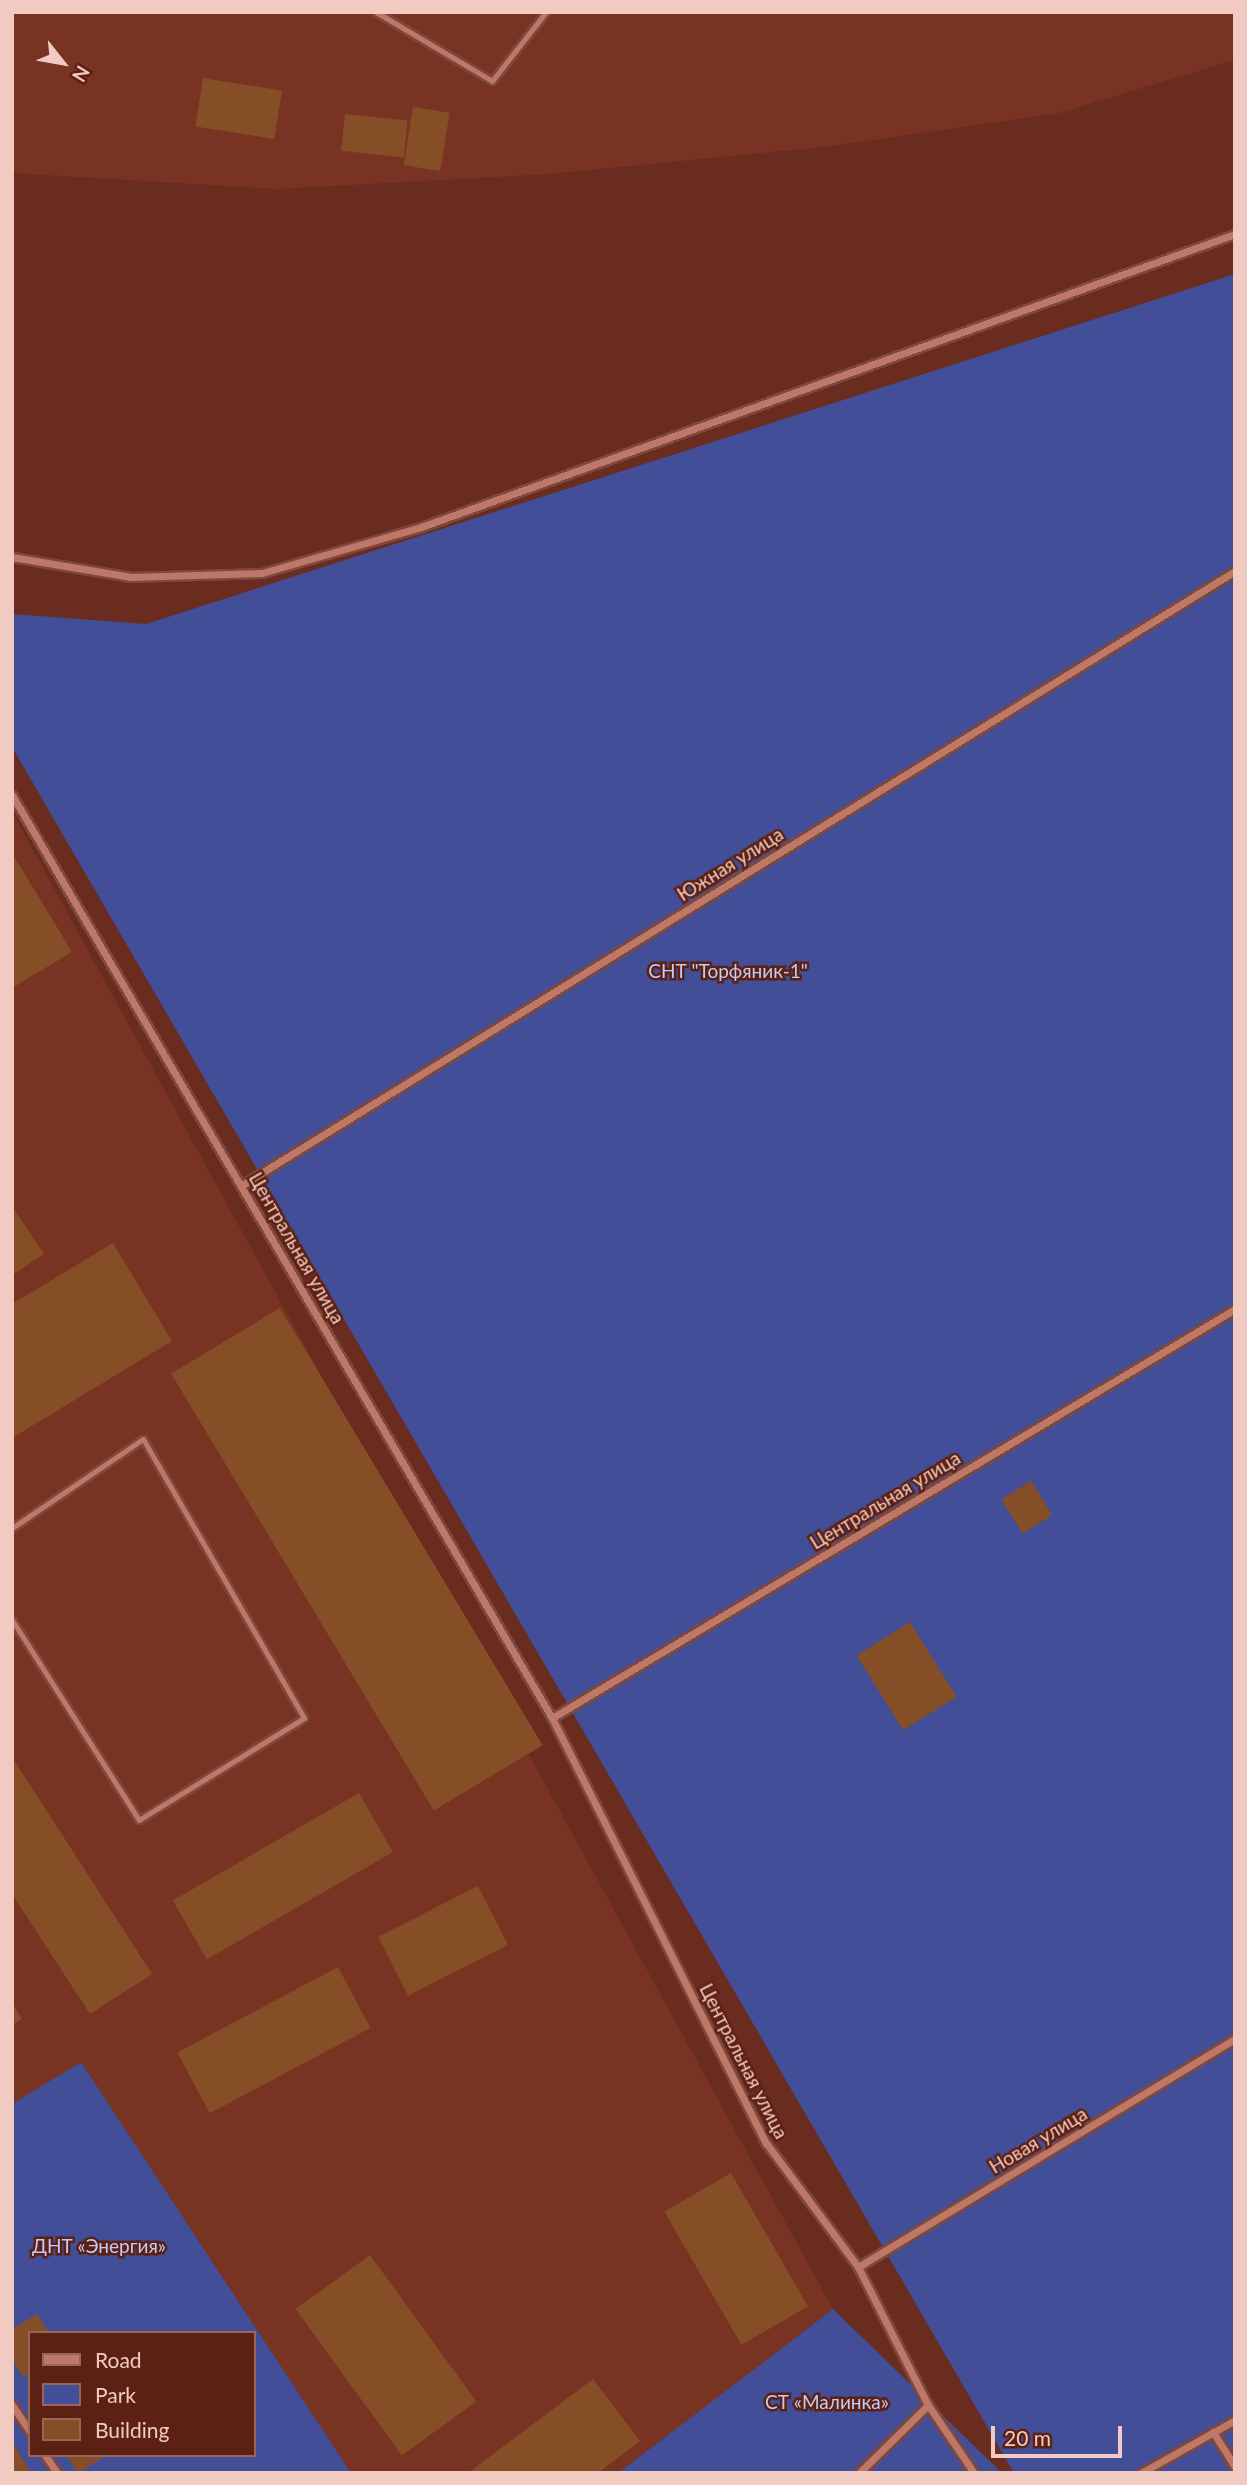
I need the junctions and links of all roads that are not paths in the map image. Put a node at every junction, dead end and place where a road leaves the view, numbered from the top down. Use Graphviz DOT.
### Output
graph roads {
  1 [pos="376,12"];
  2 [pos="546,12"];
  3 [pos="1235,234"];
  4 [pos="12,557"];
  5 [pos="1235,571"];
  6 [pos="12,795"];
  7 [pos="242,1185"];
  8 [pos="1235,1309"];
  9 [pos="12,1528"];
  10 [pos="12,1620"];
  11 [pos="552,1717"];
  12 [pos="1235,2039"];
  13 [pos="858,2267"];
  14 [pos="12,2405"];
  15 [pos="928,2405"];
  16 [pos="1235,2420"];
  17 [pos="28,2429"];
  18 [pos="1213,2432"];
  19 [pos="46,2457"];
  20 [pos="1235,2467"];
  21 [pos="57,2473"];
  22 [pos="859,2473"];
  23 [pos="974,2473"];
  24 [pos="1141,2473"];
  1 -- 2 [label="lane"];
  3 -- 4 [label="street"];
  5 -- 7 [label="street, Южная улица"];
  6 -- 7 [label="street, Центральная улица"];
  7 -- 11 [label="street, Центральная улица"];
  8 -- 11 [label="street, Центральная улица"];
  9 -- 10 [label="lane"];
  11 -- 13 [label="street, Центральная улица"];
  12 -- 13 [label="street, Новая улица"];
  13 -- 15 [label="street, Центральная улица"];
  14 -- 17 [label="street"];
  15 -- 22 [label="street"];
  15 -- 23 [label="street, Центральная улица"];
  16 -- 18 [label="street"];
  18 -- 20 [label="street"];
  18 -- 24 [label="street"];
  19 -- 21 [label="street"];
}
